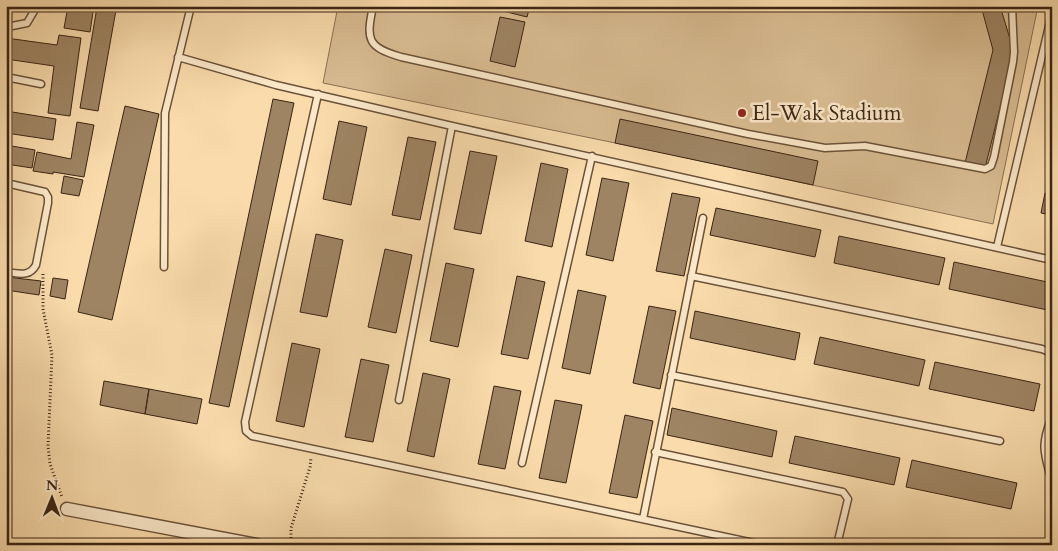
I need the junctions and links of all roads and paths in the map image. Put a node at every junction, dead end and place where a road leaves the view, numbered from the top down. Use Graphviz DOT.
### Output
graph roads {
  1 [pos="37,6"];
  2 [pos="190,6"];
  3 [pos="373,6"];
  4 [pos="1012,6"];
  5 [pos="1052,14"];
  6 [pos="6,25"];
  7 [pos="178,57"];
  8 [pos="6,77"];
  9 [pos="41,84"];
  10 [pos="318,94"];
  11 [pos="452,126"];
  12 [pos="592,156"];
  13 [pos="6,182"];
  14 [pos="703,218"];
  15 [pos="997,247"];
  16 [pos="1052,260"];
  17 [pos="36,265"];
  18 [pos="164,267"];
  19 [pos="6,272"];
  20 [pos="691,276"];
  21 [pos="1052,353"];
  22 [pos="671,375"];
  23 [pos="399,400"];
  24 [pos="1052,416"];
  25 [pos="1000,441"];
  26 [pos="312,449"];
  27 [pos="655,452"];
  28 [pos="522,463"];
  29 [pos="1052,482"];
  30 [pos="67,509"];
  31 [pos="643,519"];
  32 [pos="242,543"];
  33 [pos="257,545"];
  34 [pos="291,545"];
  35 [pos="764,545"];
  36 [pos="836,545"];
  1 -- 6 [label="lane"];
  2 -- 7 [label="lane"];
  3 -- 4 [label="lane"];
  5 -- 15 [label="lane"];
  7 -- 10 [label="lane"];
  7 -- 18 [label="lane"];
  8 -- 9 [label="lane"];
  10 -- 11 [label="lane"];
  10 -- 26 [label="lane"];
  11 -- 12 [label="lane"];
  11 -- 23 [label="lane"];
  12 -- 15 [label="lane"];
  12 -- 28 [label="lane"];
  13 -- 17 [label="lane"];
  14 -- 20 [label="lane"];
  15 -- 16 [label="lane"];
  17 -- 19 [label="lane"];
  17 -- 30 [label="path"];
  20 -- 21 [label="lane"];
  20 -- 22 [label="lane"];
  22 -- 25 [label="lane"];
  22 -- 27 [label="lane"];
  24 -- 29 [label="lane"];
  26 -- 31 [label="lane"];
  26 -- 34 [label="path"];
  27 -- 31 [label="lane"];
  27 -- 36 [label="lane"];
  30 -- 32 [label="street"];
  31 -- 35 [label="lane"];
  32 -- 33 [label="street"];
}
